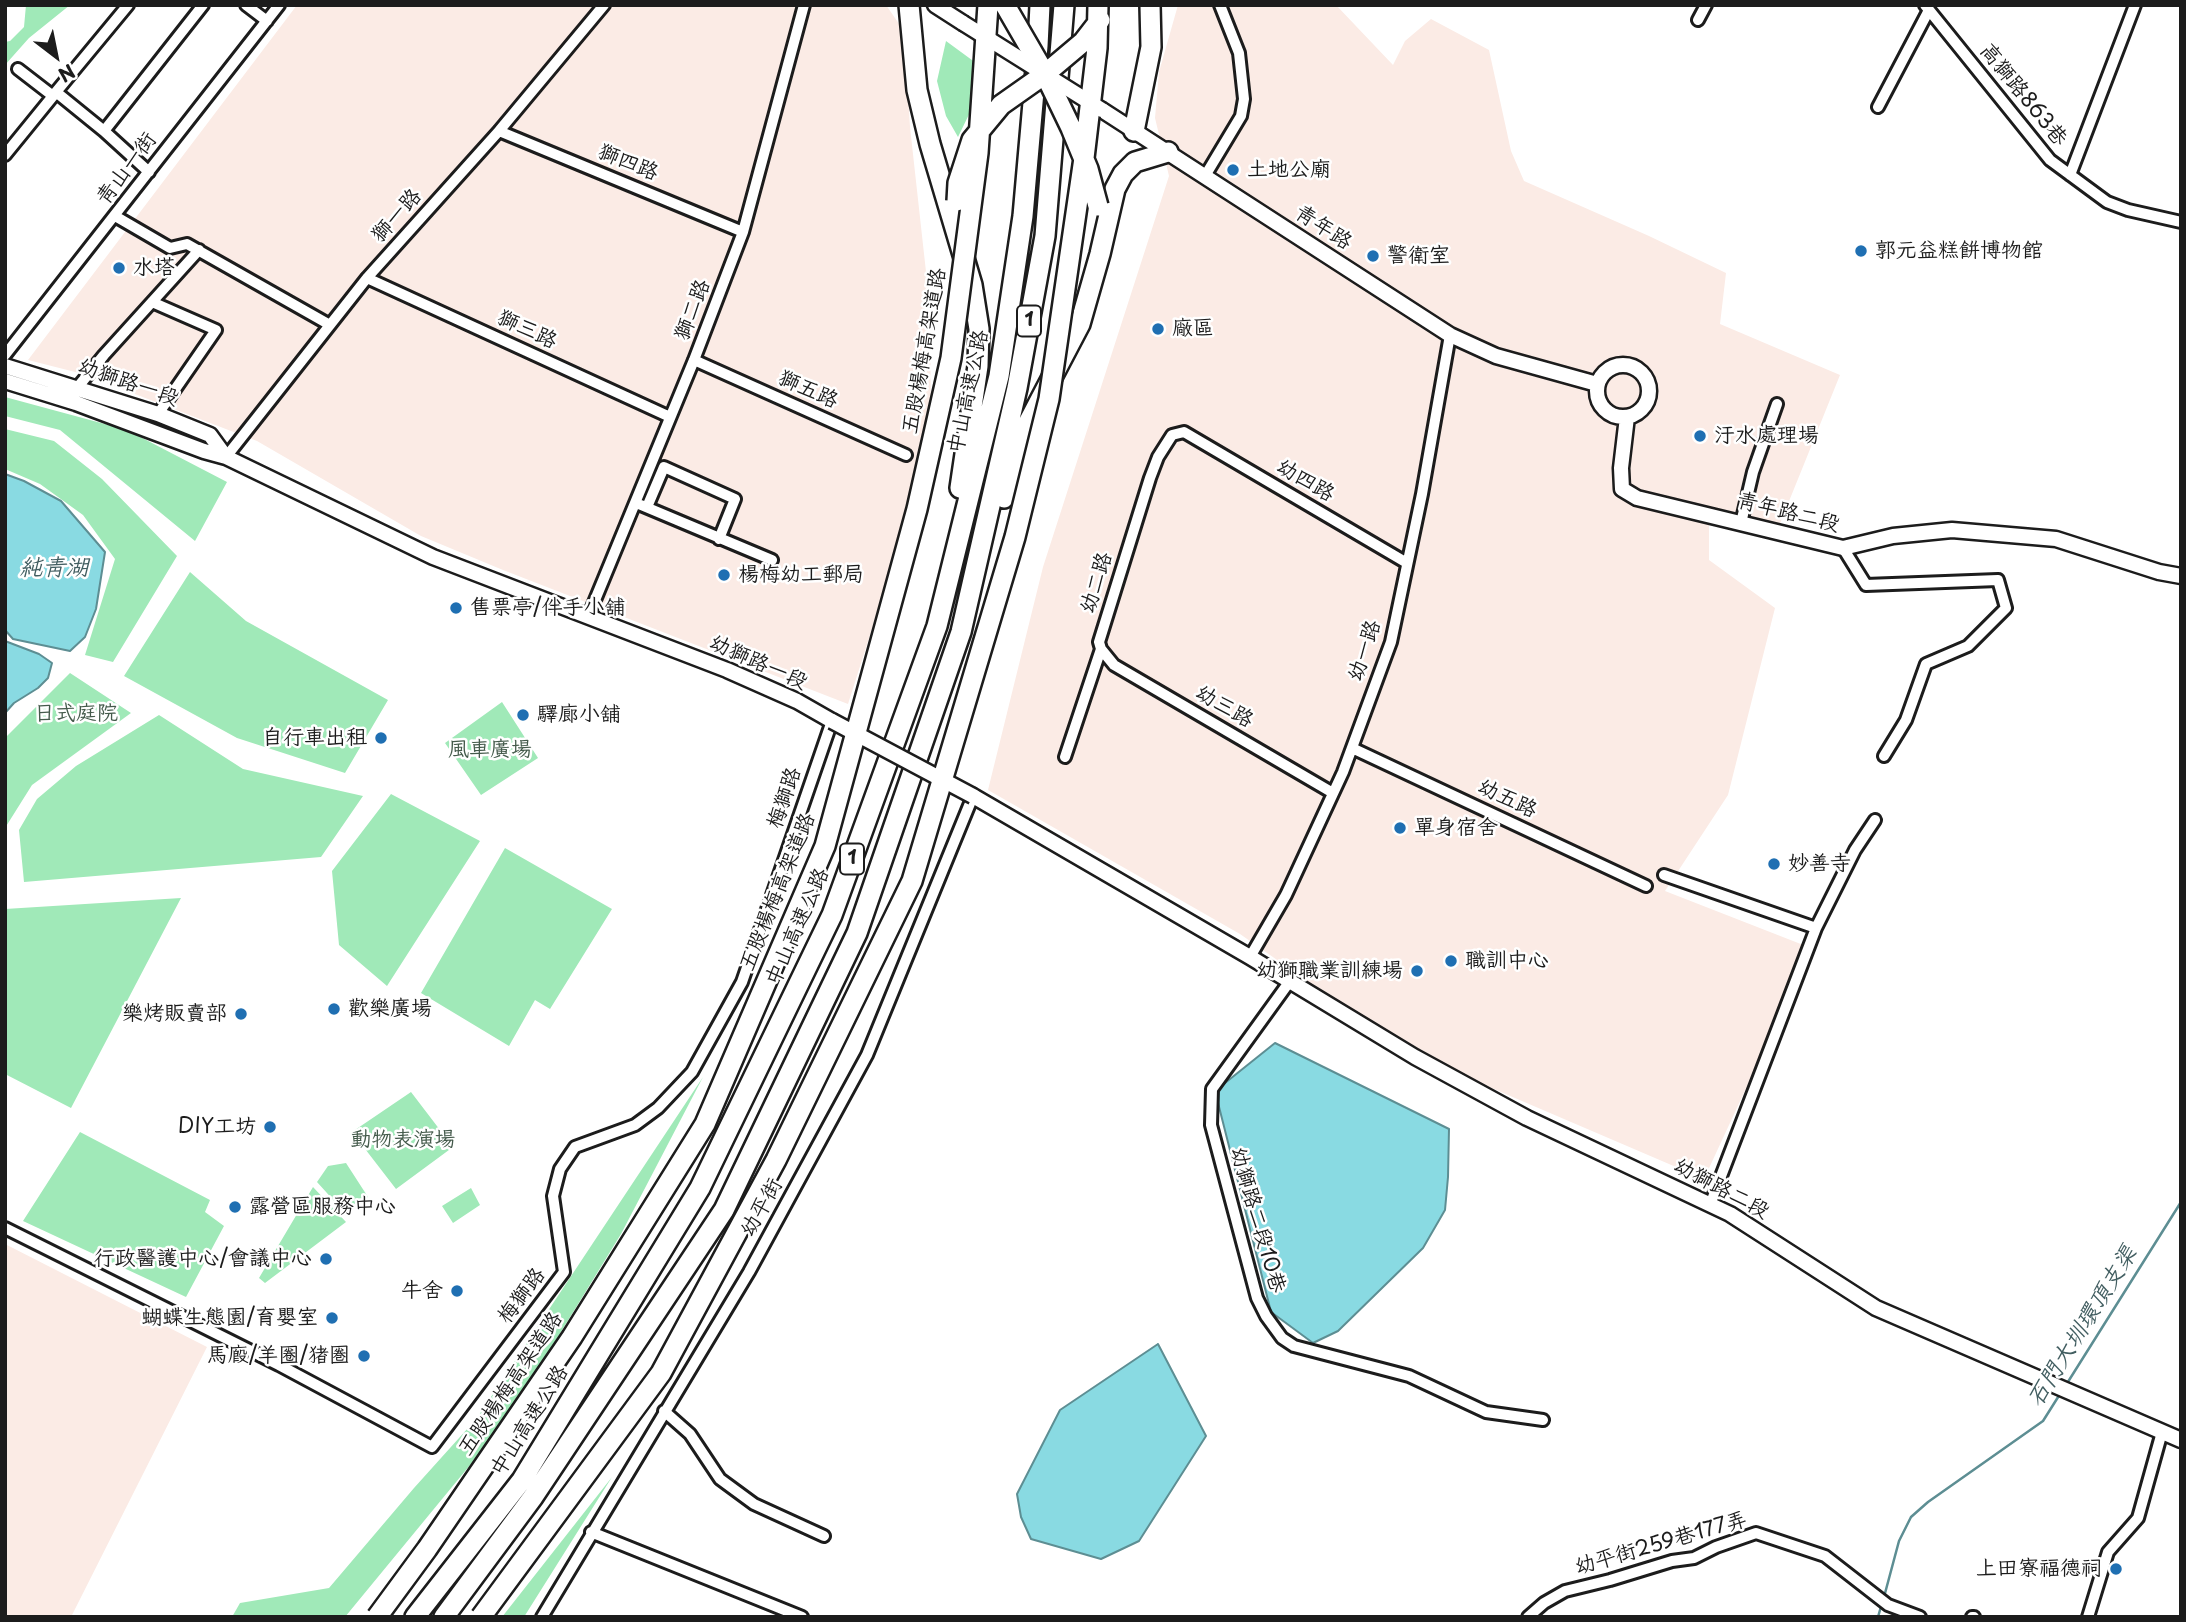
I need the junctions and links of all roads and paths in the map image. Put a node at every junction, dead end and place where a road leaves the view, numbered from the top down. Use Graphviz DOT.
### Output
graph roads {
  1 [pos="128,5"];
  2 [pos="203,5"];
  3 [pos="246,5"];
  4 [pos="279,5"];
  5 [pos="604,5"];
  6 [pos="804,5"];
  7 [pos="909,5"];
  8 [pos="935,5"];
  9 [pos="988,5"];
  10 [pos="1005,5"];
  11 [pos="1040,5"];
  12 [pos="1064,5"];
  13 [pos="1098,5"];
  14 [pos="1111,5"];
  15 [pos="1150,5"];
  16 [pos="1220,5"];
  17 [pos="1706,5"];
  18 [pos="2135,5"];
  19 [pos="1927,8"];
  20 [pos="1698,20"];
  21 [pos="267,21"];
  22 [pos="18,69"];
  23 [pos="1045,74"];
  24 [pos="55,94"];
  25 [pos="1878,107"];
  26 [pos="104,131"];
  27 [pos="499,131"];
  28 [pos="1134,131"];
  29 [pos="1168,152"];
  30 [pos="5,155"];
  31 [pos="149,172"];
  32 [pos="2070,175"];
  33 [pos="1205,176"];
  34 [pos="115,216"];
  35 [pos="2181,222"];
  36 [pos="956,231"];
  37 [pos="743,232"];
  38 [pos="199,250"];
  39 [pos="1100,254"];
  40 [pos="367,278"];
  41 [pos="152,302"];
  42 [pos="330,325"];
  43 [pos="1450,335"];
  44 [pos="5,355"];
  45 [pos="694,360"];
  46 [pos="5,366"];
  47 [pos="5,381"];
  48 [pos="1597,384"];
  49 [pos="77,388"];
  50 [pos="1777,404"];
  51 [pos="158,414"];
  52 [pos="670,417"];
  53 [pos="1627,417"];
  54 [pos="1184,432"];
  55 [pos="906,455"];
  56 [pos="226,457"];
  57 [pos="636,502"];
  58 [pos="647,507"];
  59 [pos="1741,523"];
  60 [pos="719,539"];
  61 [pos="1843,548"];
  62 [pos="772,560"];
  63 [pos="1407,562"];
  64 [pos="2181,576"];
  65 [pos="943,599"];
  66 [pos="588,617"];
  67 [pos="961,632"];
  68 [pos="1101,649"];
  69 [pos="832,721"];
  70 [pos="1352,748"];
  71 [pos="1884,756"];
  72 [pos="1065,757"];
  73 [pos="1333,793"];
  74 [pos="973,796"];
  75 [pos="1875,820"];
  76 [pos="1664,875"];
  77 [pos="1646,886"];
  78 [pos="1816,928"];
  79 [pos="1250,957"];
  80 [pos="1290,981"];
  81 [pos="1710,1205"];
  82 [pos="5,1228"];
  83 [pos="664,1411"];
  84 [pos="1543,1420"];
  85 [pos="2162,1432"];
  86 [pos="2181,1440"];
  87 [pos="591,1532"];
  88 [pos="824,1536"];
  89 [pos="377,1617"];
  90 [pos="415,1617"];
  91 [pos="444,1617"];
  92 [pos="481,1617"];
  93 [pos="542,1617"];
  94 [pos="802,1617"];
  95 [pos="1528,1617"];
  96 [pos="1920,1617"];
  97 [pos="2088,1617"];
  1 -- 24 [label="street"];
  2 -- 26 [label="street"];
  3 -- 21 [label="street"];
  4 -- 21 [label="street, 青山一街"];
  5 -- 27 [label="street, 獅一路"];
  6 -- 37 [label="street, 獅二路"];
  7 -- 36 [label="highway"];
  8 -- 23 [label="street, 青年路, bridge"];
  9 -- 89 [label="highway, 五股楊梅高架道路 / 1, bridge"];
  10 -- 23 [label="highway, bridge"];
  11 -- 65 [label="highway, 中山高速公路 / 1"];
  12 -- 67 [label="highway, 中山高速公路 / 1"];
  13 -- 92 [label="highway, 1, bridge"];
  14 -- 23 [label="highway, bridge"];
  15 -- 28 [label="highway"];
  16 -- 33 [label="street"];
  17 -- 20 [label="street"];
  18 -- 32 [label="street"];
  19 -- 25 [label="street"];
  19 -- 32 [label="street, 高獅路863巷"];
  21 -- 31 [label="street, 青山一街"];
  22 -- 24 [label="street"];
  23 -- 28 [label="street, 青年路, bridge"];
  23 -- 36 [label="highway, bridge"];
  23 -- 39 [label="highway, bridge"];
  24 -- 26 [label="street"];
  24 -- 30 [label="street"];
  26 -- 31 [label="street"];
  27 -- 37 [label="street, 獅四路"];
  27 -- 40 [label="street, 獅一路"];
  28 -- 29 [label="street, 青年路"];
  29 -- 33 [label="street, 青年路"];
  29 -- 39 [label="highway"];
  31 -- 34 [label="street, 青山一街"];
  32 -- 35 [label="street, 高獅路863巷"];
  33 -- 43 [label="street, 青年路"];
  34 -- 38 [label="street"];
  34 -- 44 [label="street, 青山一街"];
  36 -- 65 [label="highway"];
  37 -- 45 [label="street, 獅二路"];
  38 -- 41 [label="street"];
  38 -- 42 [label="street"];
  39 -- 67 [label="highway"];
  40 -- 42 [label="street, 獅一路"];
  40 -- 52 [label="street, 獅三路"];
  41 -- 49 [label="street"];
  41 -- 51 [label="street"];
  42 -- 56 [label="street, 獅一路"];
  43 -- 48 [label="street, 青年路"];
  43 -- 63 [label="street, 幼一路"];
  45 -- 52 [label="street, 獅二路"];
  45 -- 55 [label="street, 獅五路"];
  46 -- 49 [label="street, 幼獅路一段"];
  47 -- 56 [label="street, 幼獅路一段"];
  48 -- 53 [label="street"];
  48 -- 53 [label="street"];
  49 -- 51 [label="street, 幼獅路一段"];
  50 -- 59 [label="street"];
  51 -- 56 [label="street, 幼獅路一段"];
  52 -- 57 [label="street, 獅二路"];
  53 -- 59 [label="street, 青年路二段"];
  54 -- 63 [label="street, 幼四路"];
  54 -- 68 [label="street, 幼二路"];
  56 -- 66 [label="street, 幼獅路一段"];
  57 -- 58 [label="street"];
  57 -- 66 [label="street, 獅二路"];
  58 -- 60 [label="street"];
  58 -- 60 [label="street"];
  59 -- 61 [label="street, 青年路二段"];
  60 -- 62 [label="street"];
  61 -- 64 [label="street, 青年路二段"];
  61 -- 71 [label="street"];
  63 -- 70 [label="street, 幼一路"];
  65 -- 90 [label="highway, 中山高速公路 / 1"];
  66 -- 69 [label="street, 幼獅路一段"];
  67 -- 91 [label="highway, 中山高速公路 / 1"];
  68 -- 72 [label="street, 幼二路"];
  68 -- 73 [label="street, 幼三路"];
  69 -- 74 [label="street, 幼獅路一段, bridge"];
  69 -- 82 [label="street, 梅獅路"];
  70 -- 73 [label="street, 幼一路"];
  70 -- 77 [label="street, 幼五路"];
  73 -- 79 [label="street, 幼一路"];
  74 -- 79 [label="street, 幼獅路一段"];
  74 -- 83 [label="street, 幼平街"];
  75 -- 78 [label="street"];
  76 -- 78 [label="street"];
  78 -- 81 [label="street"];
  79 -- 80 [label="street, 幼獅路二段"];
  80 -- 81 [label="street, 幼獅路二段"];
  80 -- 84 [label="street, 幼獅路二段10巷"];
  81 -- 85 [label="street, 幼獅路二段"];
  83 -- 87 [label="street, 幼平街"];
  83 -- 88 [label="street"];
  85 -- 86 [label="street, 幼獅路二段"];
  85 -- 97 [label="street"];
  87 -- 93 [label="street, 幼平街"];
  87 -- 94 [label="street"];
  95 -- 96 [label="street, 幼平街259巷177弄"];
}
